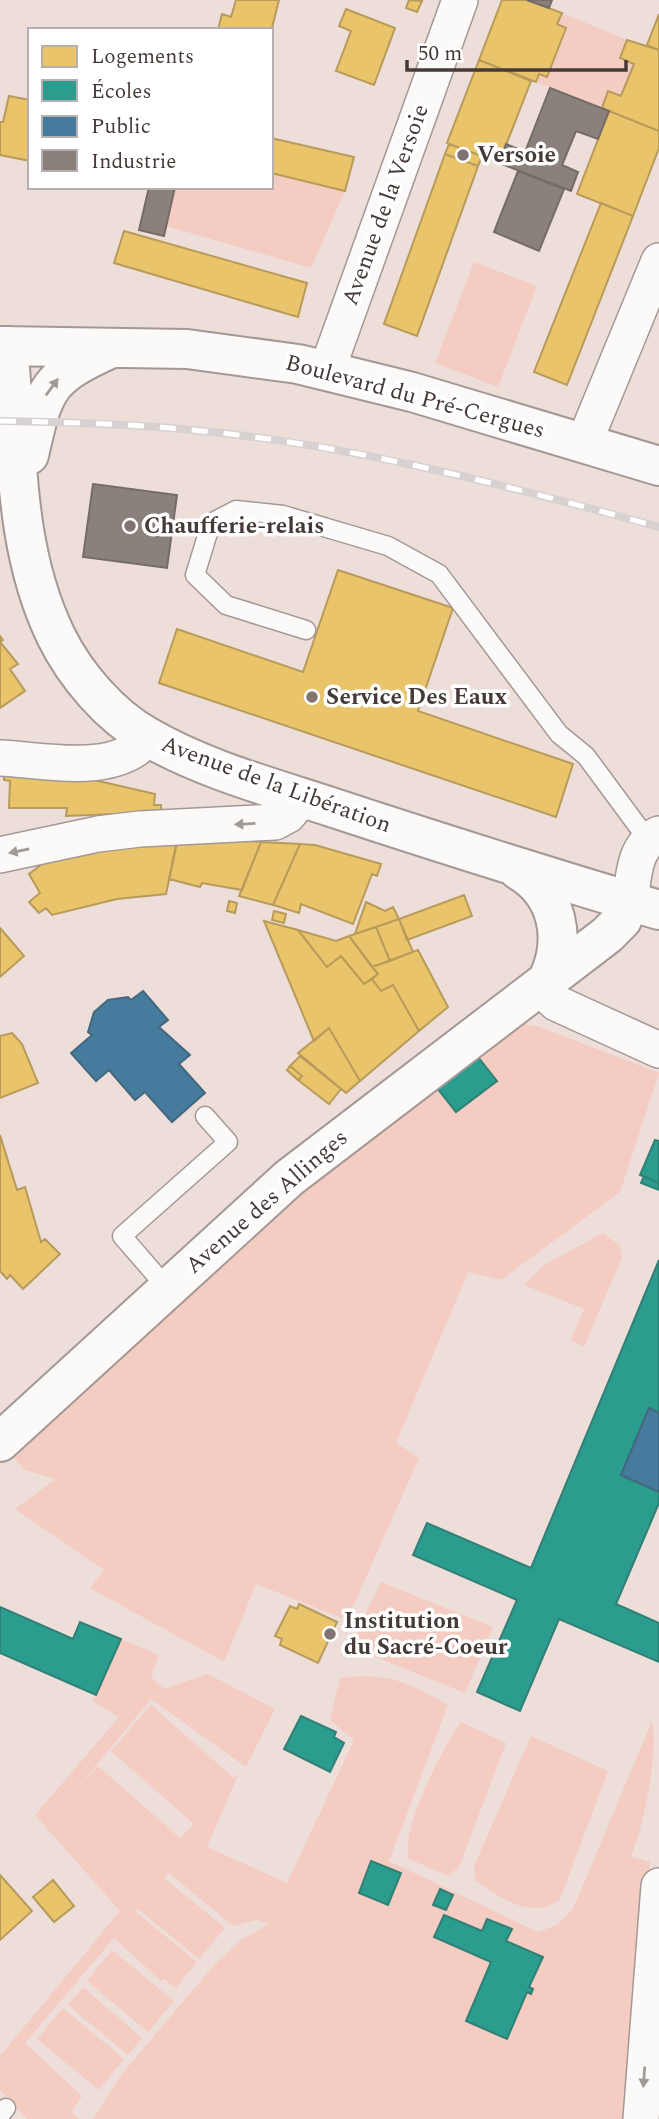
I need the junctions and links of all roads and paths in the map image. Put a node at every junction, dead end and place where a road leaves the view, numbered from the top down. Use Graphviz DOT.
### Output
graph roads {
  1 [pos="460,0"];
  2 [pos="659,261"];
  3 [pos="4,346"];
  4 [pos="118,346"];
  5 [pos="327,370"];
  6 [pos="0,436"];
  7 [pos="584,443"];
  8 [pos="659,466"];
  9 [pos="19,498"];
  10 [pos="306,630"];
  11 [pos="148,738"];
  12 [pos="0,758"];
  13 [pos="303,797"];
  14 [pos="654,837"];
  15 [pos="0,855"];
  16 [pos="507,865"];
  17 [pos="645,905"];
  18 [pos="543,983"];
  19 [pos="659,1050"];
  20 [pos="205,1116"];
  21 [pos="167,1288"];
  22 [pos="0,1442"];
  23 [pos="659,1886"];
  24 [pos="641,2119"];
  1 -- 5 [label="street, Avenue de la Versoie"];
  2 -- 7 [label="street"];
  3 -- 4 [label="main road, Boulevard du Pré-Cergues"];
  3 -- 9 [label="main road, Avenue de la Libération"];
  4 -- 5 [label="main road, Boulevard du Pré-Cergues"];
  9 -- 4 [label="main road, one-way"];
  5 -- 7 [label="main road, Boulevard du Pré-Cergues"];
  6 -- 9 [label="main road"];
  7 -- 8 [label="main road, Boulevard du Pré-Cergues"];
  9 -- 11 [label="main road, Avenue de la Libération"];
  10 -- 14 [label="lane"];
  11 -- 12 [label="street"];
  11 -- 13 [label="main road, Avenue de la Libération"];
  13 -- 15 [label="street, one-way"];
  13 -- 16 [label="main road, Avenue de la Libération"];
  14 -- 17 [label="street, Avenue des Allinges"];
  16 -- 17 [label="main road, Avenue de la Libération"];
  16 -- 18 [label="main road"];
  17 -- 18 [label="main road, Avenue des Allinges"];
  18 -- 19 [label="street"];
  18 -- 21 [label="main road, Avenue des Allinges"];
  20 -- 21 [label="lane"];
  21 -- 22 [label="main road, Avenue des Allinges"];
  23 -- 24 [label="street, one-way"];
}
